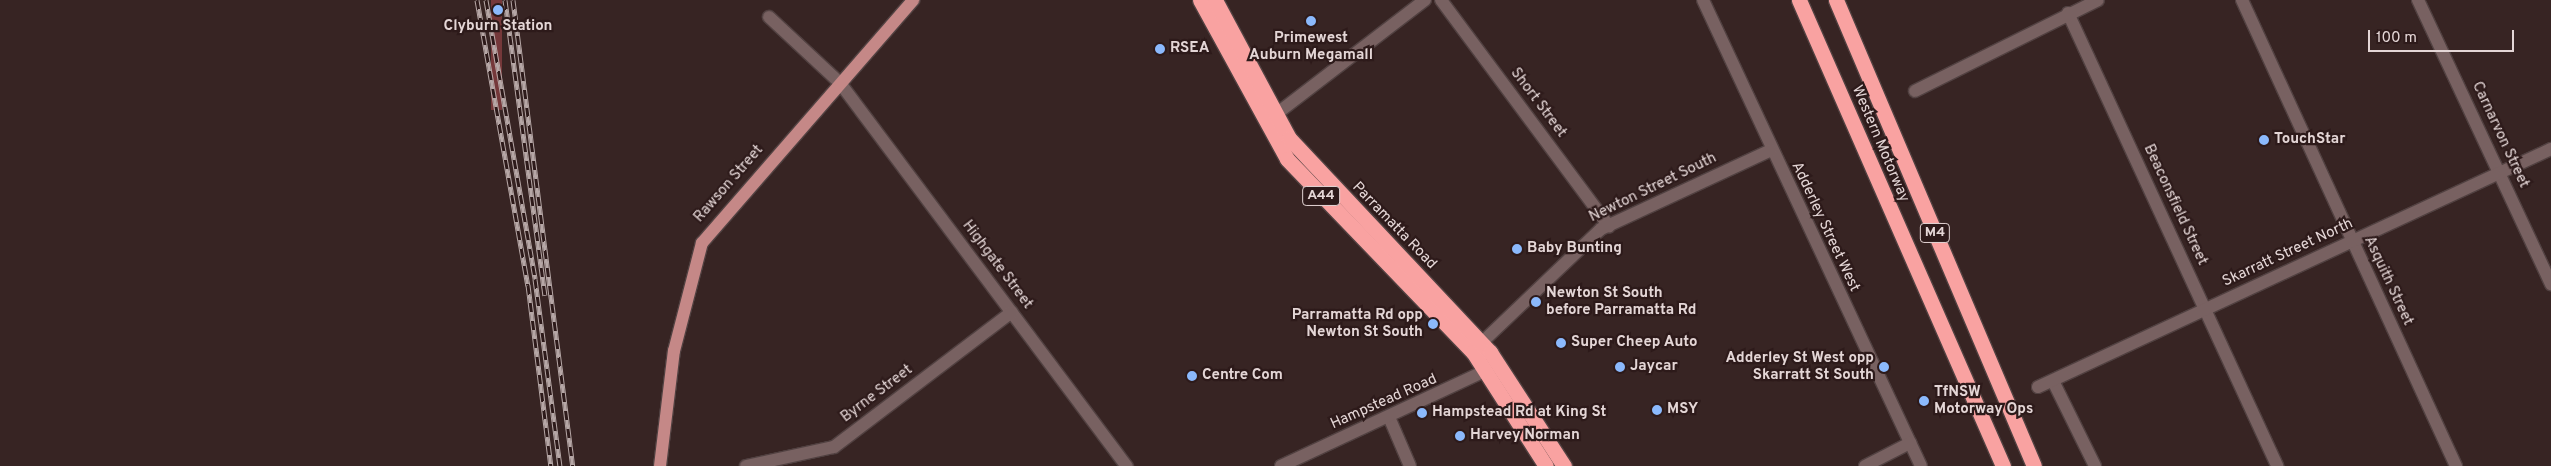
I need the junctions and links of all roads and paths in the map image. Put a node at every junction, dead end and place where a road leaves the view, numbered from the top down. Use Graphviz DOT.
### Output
graph roads {
  1 [pos="913,0"];
  2 [pos="1200,0"];
  3 [pos="1215,0"];
  4 [pos="1424,0"];
  5 [pos="1441,0"];
  6 [pos="1703,0"];
  7 [pos="1799,0"];
  8 [pos="1836,0"];
  9 [pos="2098,0"];
  10 [pos="2242,0"];
  11 [pos="2418,0"];
  12 [pos="2068,13"];
  13 [pos="769,17"];
  14 [pos="840,83"];
  15 [pos="1915,91"];
  16 [pos="1275,115"];
  17 [pos="2551,149"];
  18 [pos="1771,150"];
  19 [pos="2500,172"];
  20 [pos="1609,226"];
  21 [pos="2352,241"];
  22 [pos="2551,284"];
  23 [pos="2205,310"];
  24 [pos="1012,312"];
  25 [pos="1477,347"];
  26 [pos="1492,368"];
  27 [pos="2053,380"];
  28 [pos="2038,387"];
  29 [pos="1389,417"];
  30 [pos="1910,443"];
  31 [pos="660,466"];
  32 [pos="746,466"];
  33 [pos="1127,466"];
  34 [pos="1281,466"];
  35 [pos="1410,466"];
  36 [pos="1546,466"];
  37 [pos="1564,466"];
  38 [pos="1865,466"];
  39 [pos="1921,466"];
  40 [pos="2002,466"];
  41 [pos="2034,466"];
  42 [pos="2094,466"];
  43 [pos="2277,466"];
  44 [pos="2456,466"];
  1 -- 14 [label="main road, Rawson Street"];
  2 -- 25 [label="highway, Parramatta Road / A44"];
  3 -- 16 [label="highway, Parramatta Road / A44"];
  4 -- 16 [label="street"];
  5 -- 20 [label="street, Short Street"];
  6 -- 18 [label="street, Adderley Street West"];
  7 -- 40 [label="highway, Western Motorway / M4"];
  8 -- 41 [label="highway, Western Motorway / M4"];
  9 -- 12 [label="street"];
  10 -- 21 [label="street, Asquith Street"];
  11 -- 19 [label="street, Carnarvon Street"];
  12 -- 15 [label="street"];
  12 -- 23 [label="street, Beaconsfield Street"];
  13 -- 14 [label="street, Highgate Street"];
  14 -- 24 [label="street, Highgate Street"];
  14 -- 31 [label="main road, Rawson Street"];
  16 -- 25 [label="highway, Parramatta Road / A44"];
  17 -- 19 [label="street, Skarratt Street North"];
  18 -- 20 [label="street, Newton Street South"];
  18 -- 30 [label="street, Adderley Street West"];
  19 -- 21 [label="street, Skarratt Street North"];
  19 -- 22 [label="street, Carnarvon Street"];
  20 -- 25 [label="street, Newton Street South"];
  21 -- 23 [label="street, Skarratt Street North"];
  21 -- 44 [label="street, Asquith Street"];
  23 -- 27 [label="street, Skarratt Street North"];
  23 -- 43 [label="street, Beaconsfield Street"];
  24 -- 32 [label="street, Byrne Street"];
  24 -- 33 [label="street, Highgate Street"];
  25 -- 26 [label="highway, Parramatta Road / A44"];
  26 -- 29 [label="street, Hampstead Road"];
  26 -- 36 [label="highway, Parramatta Road / A44"];
  26 -- 37 [label="highway, Parramatta Road / A44"];
  27 -- 28 [label="street, Skarratt Street North"];
  27 -- 42 [label="street"];
  29 -- 34 [label="street, Hampstead Road"];
  29 -- 35 [label="street"];
  30 -- 38 [label="street"];
  30 -- 39 [label="street, Adderley Street West"];
}
